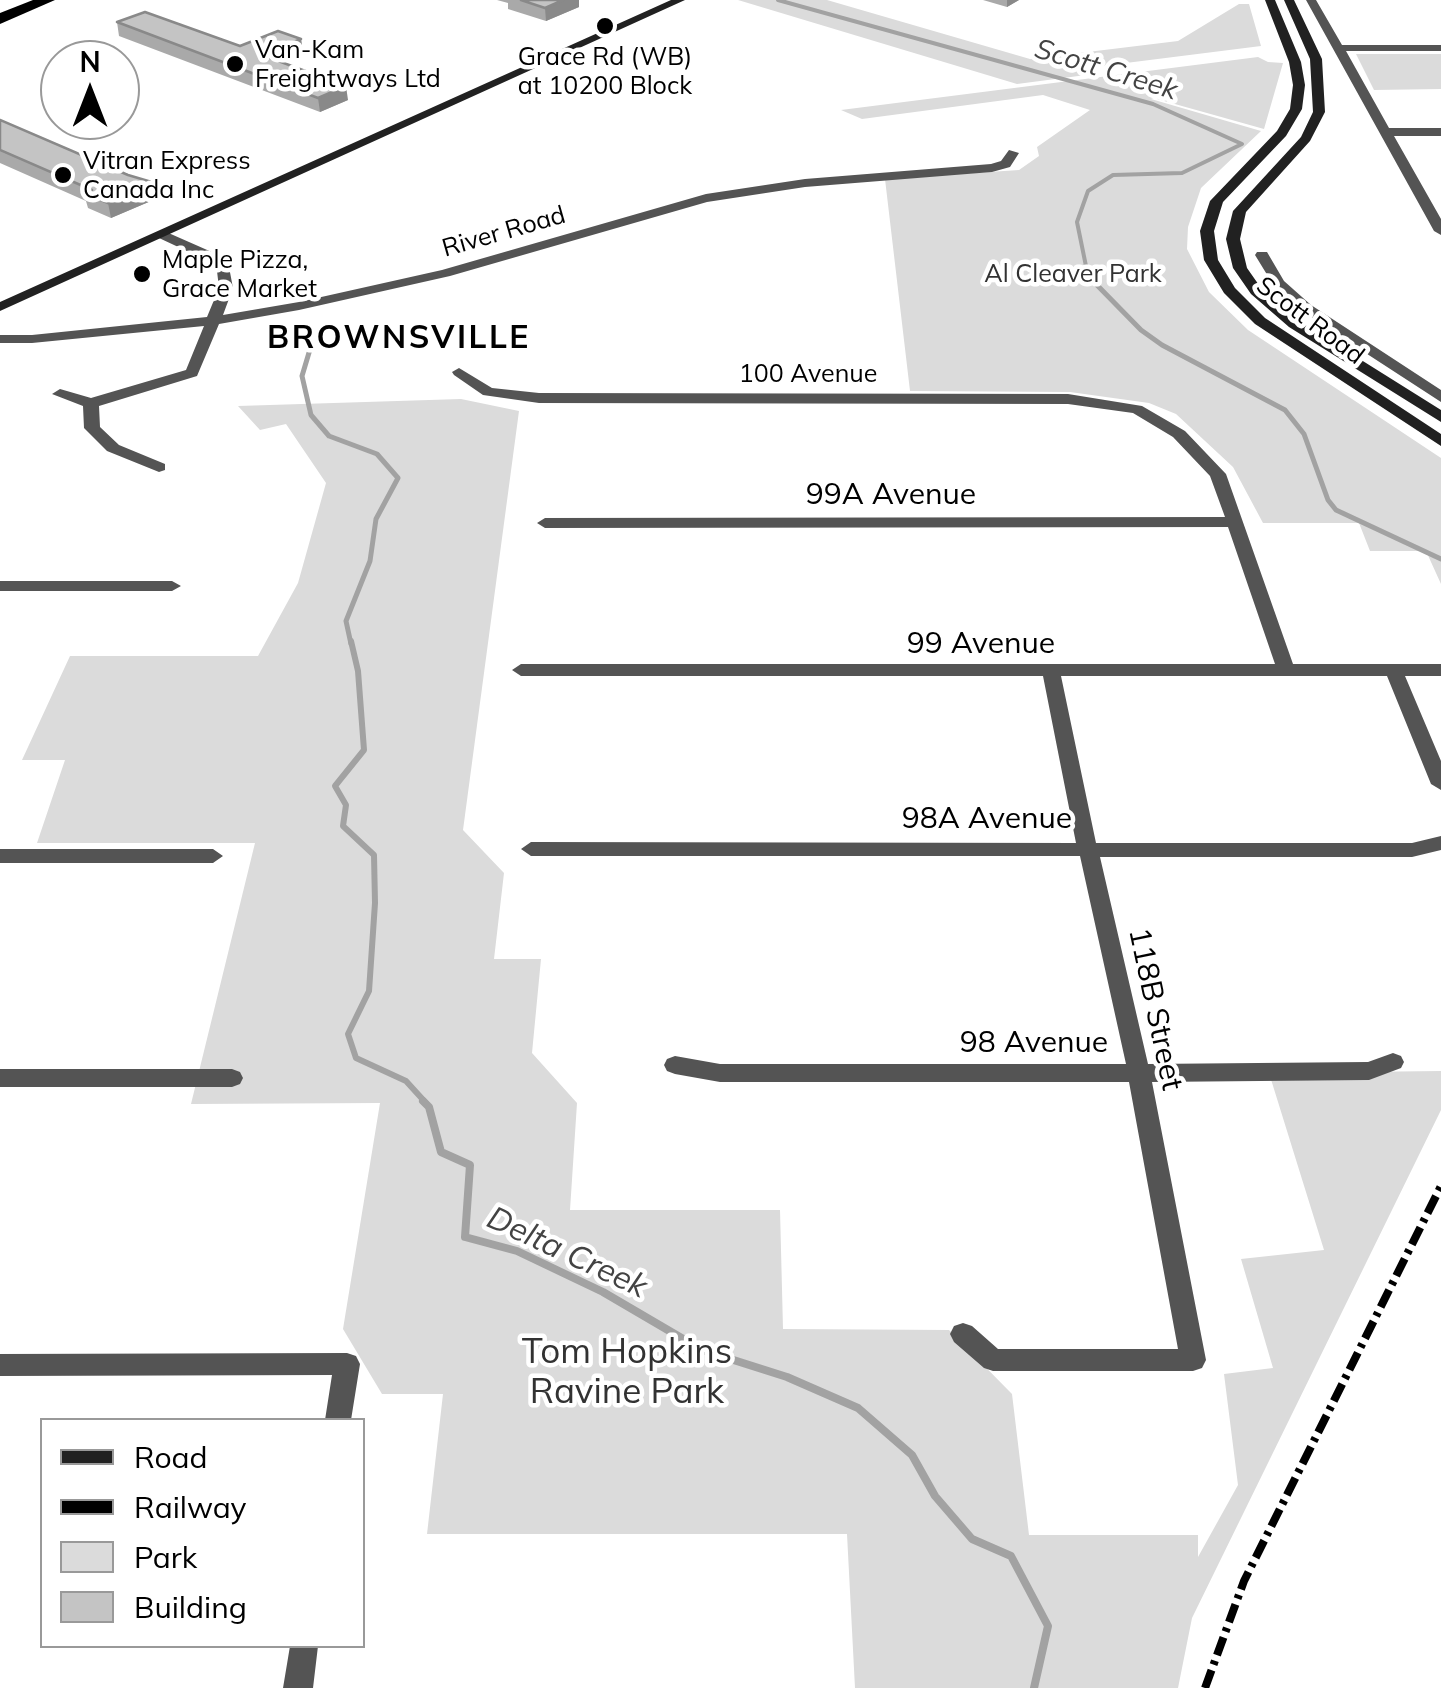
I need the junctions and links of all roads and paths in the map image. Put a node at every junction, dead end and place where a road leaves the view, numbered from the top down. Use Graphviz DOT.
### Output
graph roads {
  1 [pos="23,0"];
  2 [pos="47,0"];
  3 [pos="680,0"];
  4 [pos="1270,0"];
  5 [pos="1290,0"];
  6 [pos="1311,0"];
  7 [pos="0,9"];
  8 [pos="0,19"];
  9 [pos="1338,48"];
  10 [pos="1441,48"];
  11 [pos="1385,132"];
  12 [pos="1441,132"];
  13 [pos="1013,153"];
  14 [pos="1417,189"];
  15 [pos="1441,189"];
  16 [pos="1441,232"];
  17 [pos="164,235"];
  18 [pos="1262,255"];
  19 [pos="0,308"];
  20 [pos="210,321"];
  21 [pos="0,339"];
  22 [pos="459,372"];
  23 [pos="60,394"];
  24 [pos="1441,397"];
  25 [pos="91,403"];
  26 [pos="1441,418"];
  27 [pos="1441,441"];
  28 [pos="158,467"];
  29 [pos="1237,522"];
  30 [pos="545,524"];
  31 [pos="0,586"];
  32 [pos="172,586"];
  33 [pos="521,670"];
  34 [pos="1394,670"];
  35 [pos="1441,670"];
  36 [pos="1286,671"];
  37 [pos="1051,672"];
  38 [pos="1441,784"];
  39 [pos="1441,843"];
  40 [pos="532,849"];
  41 [pos="1088,850"];
  42 [pos="0,856"];
  43 [pos="213,856"];
  44 [pos="1392,1062"];
  45 [pos="675,1064"];
  46 [pos="1139,1073"];
  47 [pos="0,1078"];
  48 [pos="232,1078"];
  49 [pos="963,1334"];
  50 [pos="0,1365"];
  51 [pos="338,1418"];
  52 [pos="304,1648"];
  53 [pos="298,1688"];
  1 -- 7 [label="highway"];
  2 -- 8 [label="highway"];
  3 -- 17 [label="main road"];
  4 -- 27 [label="main road, Scott Road"];
  5 -- 26 [label="main road, Scott Road"];
  6 -- 9 [label="street"];
  9 -- 10 [label="street"];
  9 -- 11 [label="street"];
  11 -- 12 [label="street"];
  11 -- 14 [label="street"];
  13 -- 20 [label="street, River Road"];
  14 -- 15 [label="street"];
  14 -- 16 [label="street"];
  17 -- 19 [label="main road"];
  17 -- 20 [label="street"];
  18 -- 24 [label="street, Scott Road"];
  20 -- 21 [label="street, River Road"];
  20 -- 25 [label="street"];
  22 -- 29 [label="street, 100 Avenue"];
  23 -- 25 [label="street"];
  25 -- 28 [label="street"];
  29 -- 30 [label="street, 99A Avenue"];
  29 -- 36 [label="street"];
  31 -- 32 [label="street"];
  33 -- 37 [label="street, 99 Avenue"];
  34 -- 35 [label="street, 99 Avenue"];
  34 -- 36 [label="street, 99 Avenue"];
  34 -- 38 [label="street"];
  36 -- 37 [label="street, 99 Avenue"];
  37 -- 41 [label="street, 118B Street"];
  39 -- 41 [label="street, 98A Avenue"];
  40 -- 41 [label="street, 98A Avenue"];
  41 -- 46 [label="street, 118B Street"];
  42 -- 43 [label="street"];
  44 -- 46 [label="street, 98 Avenue"];
  45 -- 46 [label="street, 98 Avenue"];
  46 -- 49 [label="street, 118B Street"];
  47 -- 48 [label="street"];
  50 -- 51 [label="street"];
  52 -- 53 [label="street"];
}
